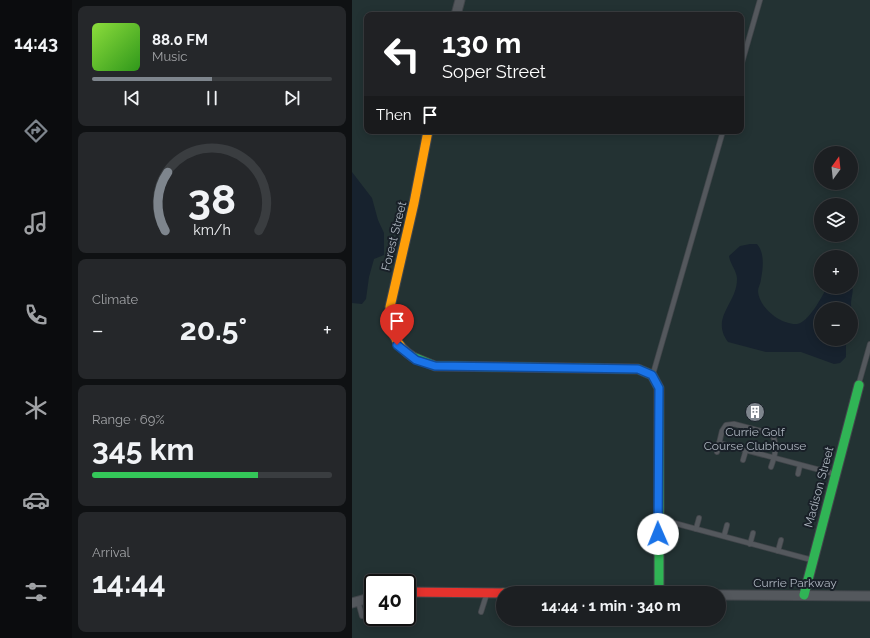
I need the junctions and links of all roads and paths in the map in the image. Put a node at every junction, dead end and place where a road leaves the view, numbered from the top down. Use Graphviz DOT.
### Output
graph roads {
  1 [pos="460,0"];
  2 [pos="760,0"];
  3 [pos="457,12"];
  4 [pos="744,56"];
  5 [pos="427,134"];
  6 [pos="722,134"];
  7 [pos="870,344"];
  8 [pos="652,375"];
  9 [pos="859,385"];
  10 [pos="719,442"];
  11 [pos="746,450"];
  12 [pos="717,452"];
  13 [pos="774,458"];
  14 [pos="743,460"];
  15 [pos="800,465"];
  16 [pos="771,467"];
  17 [pos="798,474"];
  18 [pos="835,474"];
  19 [pos="699,518"];
  20 [pos="658,519"];
  21 [pos="727,525"];
  22 [pos="696,529"];
  23 [pos="753,533"];
  24 [pos="724,536"];
  25 [pos="781,540"];
  26 [pos="750,544"];
  27 [pos="778,551"];
  28 [pos="812,560"];
  29 [pos="659,586"];
  30 [pos="487,591"];
  31 [pos="496,591"];
  32 [pos="416,592"];
  33 [pos="726,595"];
  34 [pos="804,595"];
  35 [pos="870,596"];
  36 [pos="355,602"];
  37 [pos="481,612"];
  38 [pos="362,616"];
  1 -- 3 [label="street"];
  2 -- 4 [label="lane"];
  5 -- 8 [label="street, Forest Street"];
  6 -- 8 [label="lane"];
  7 -- 9 [label="lane"];
  8 -- 20 [label="street"];
  9 -- 18 [label="street, Madison Street"];
  10 -- 11 [label="lane"];
  10 -- 12 [label="lane"];
  10 -- 13 [label="lane"];
  11 -- 13 [label="lane"];
  11 -- 14 [label="lane"];
  13 -- 15 [label="lane"];
  13 -- 16 [label="lane"];
  15 -- 17 [label="lane"];
  15 -- 18 [label="lane"];
  18 -- 28 [label="street, Madison Street"];
  19 -- 22 [label="lane"];
  20 -- 22 [label="lane"];
  20 -- 29 [label="street"];
  21 -- 24 [label="lane"];
  22 -- 24 [label="lane"];
  23 -- 26 [label="lane"];
  24 -- 26 [label="lane"];
  25 -- 27 [label="lane"];
  26 -- 27 [label="lane"];
  27 -- 28 [label="lane"];
  28 -- 34 [label="street, Madison Street"];
  30 -- 31 [label="street"];
  30 -- 32 [label="street"];
  30 -- 37 [label="lane"];
  33 -- 34 [label="street, Currie Parkway"];
  34 -- 35 [label="street, Currie Parkway"];
  36 -- 38 [label="lane"];
}
